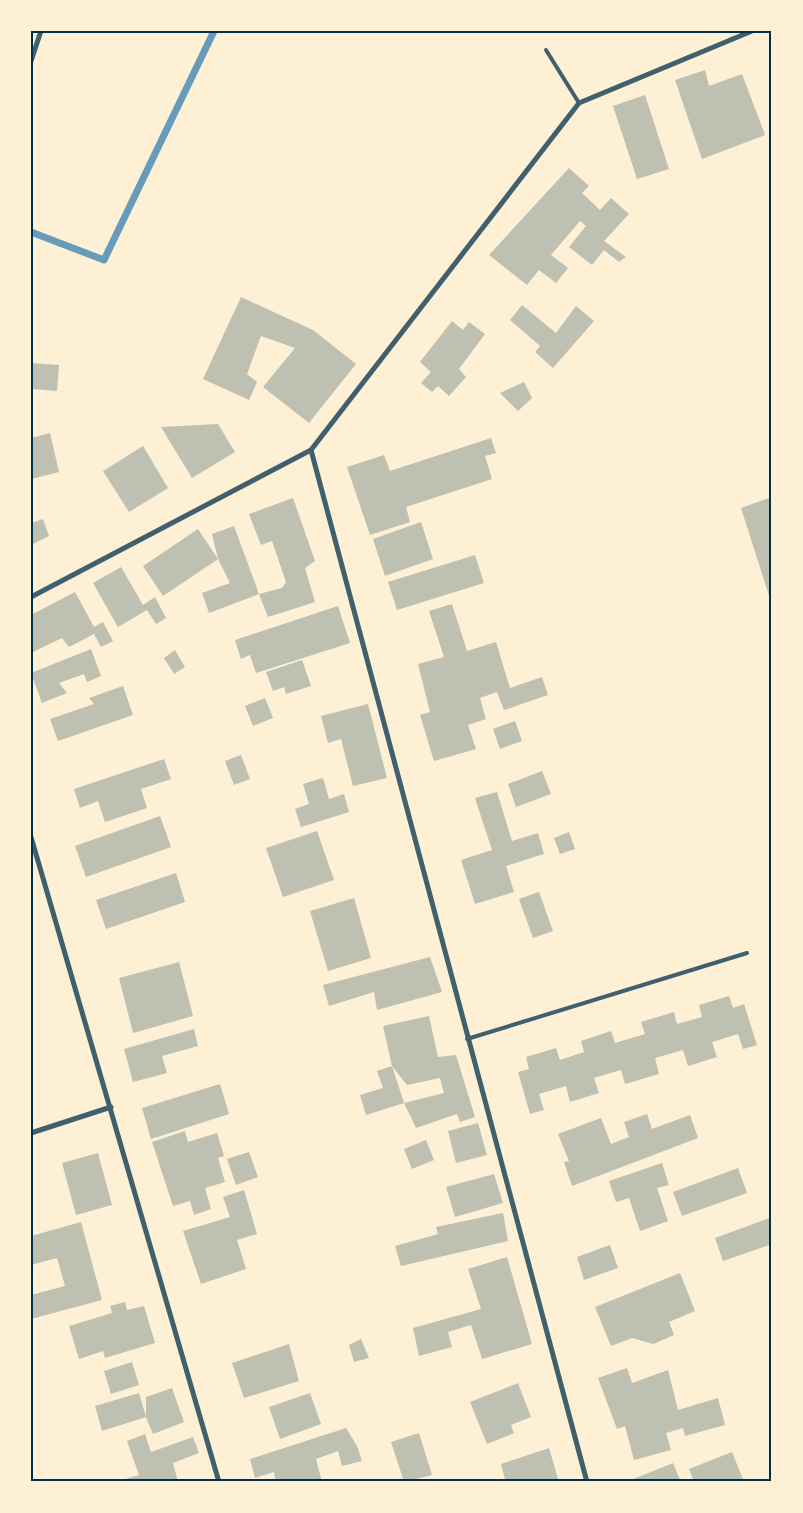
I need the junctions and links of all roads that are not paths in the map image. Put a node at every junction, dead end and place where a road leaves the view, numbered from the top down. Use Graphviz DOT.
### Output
graph roads {
  1 [pos="41,31"];
  2 [pos="752,31"];
  3 [pos="546,50"];
  4 [pos="31,61"];
  5 [pos="578,103"];
  6 [pos="311,450"];
  7 [pos="31,597"];
  8 [pos="31,837"];
  9 [pos="746,952"];
  10 [pos="467,1039"];
  11 [pos="111,1107"];
  12 [pos="31,1133"];
  13 [pos="219,1482"];
  14 [pos="587,1482"];
  1 -- 4 [label="street"];
  2 -- 5 [label="street"];
  3 -- 5 [label="lane"];
  5 -- 6 [label="street"];
  6 -- 7 [label="street"];
  6 -- 10 [label="street"];
  8 -- 11 [label="street"];
  9 -- 10 [label="lane"];
  10 -- 14 [label="street"];
  11 -- 12 [label="street"];
  11 -- 13 [label="street"];
}
